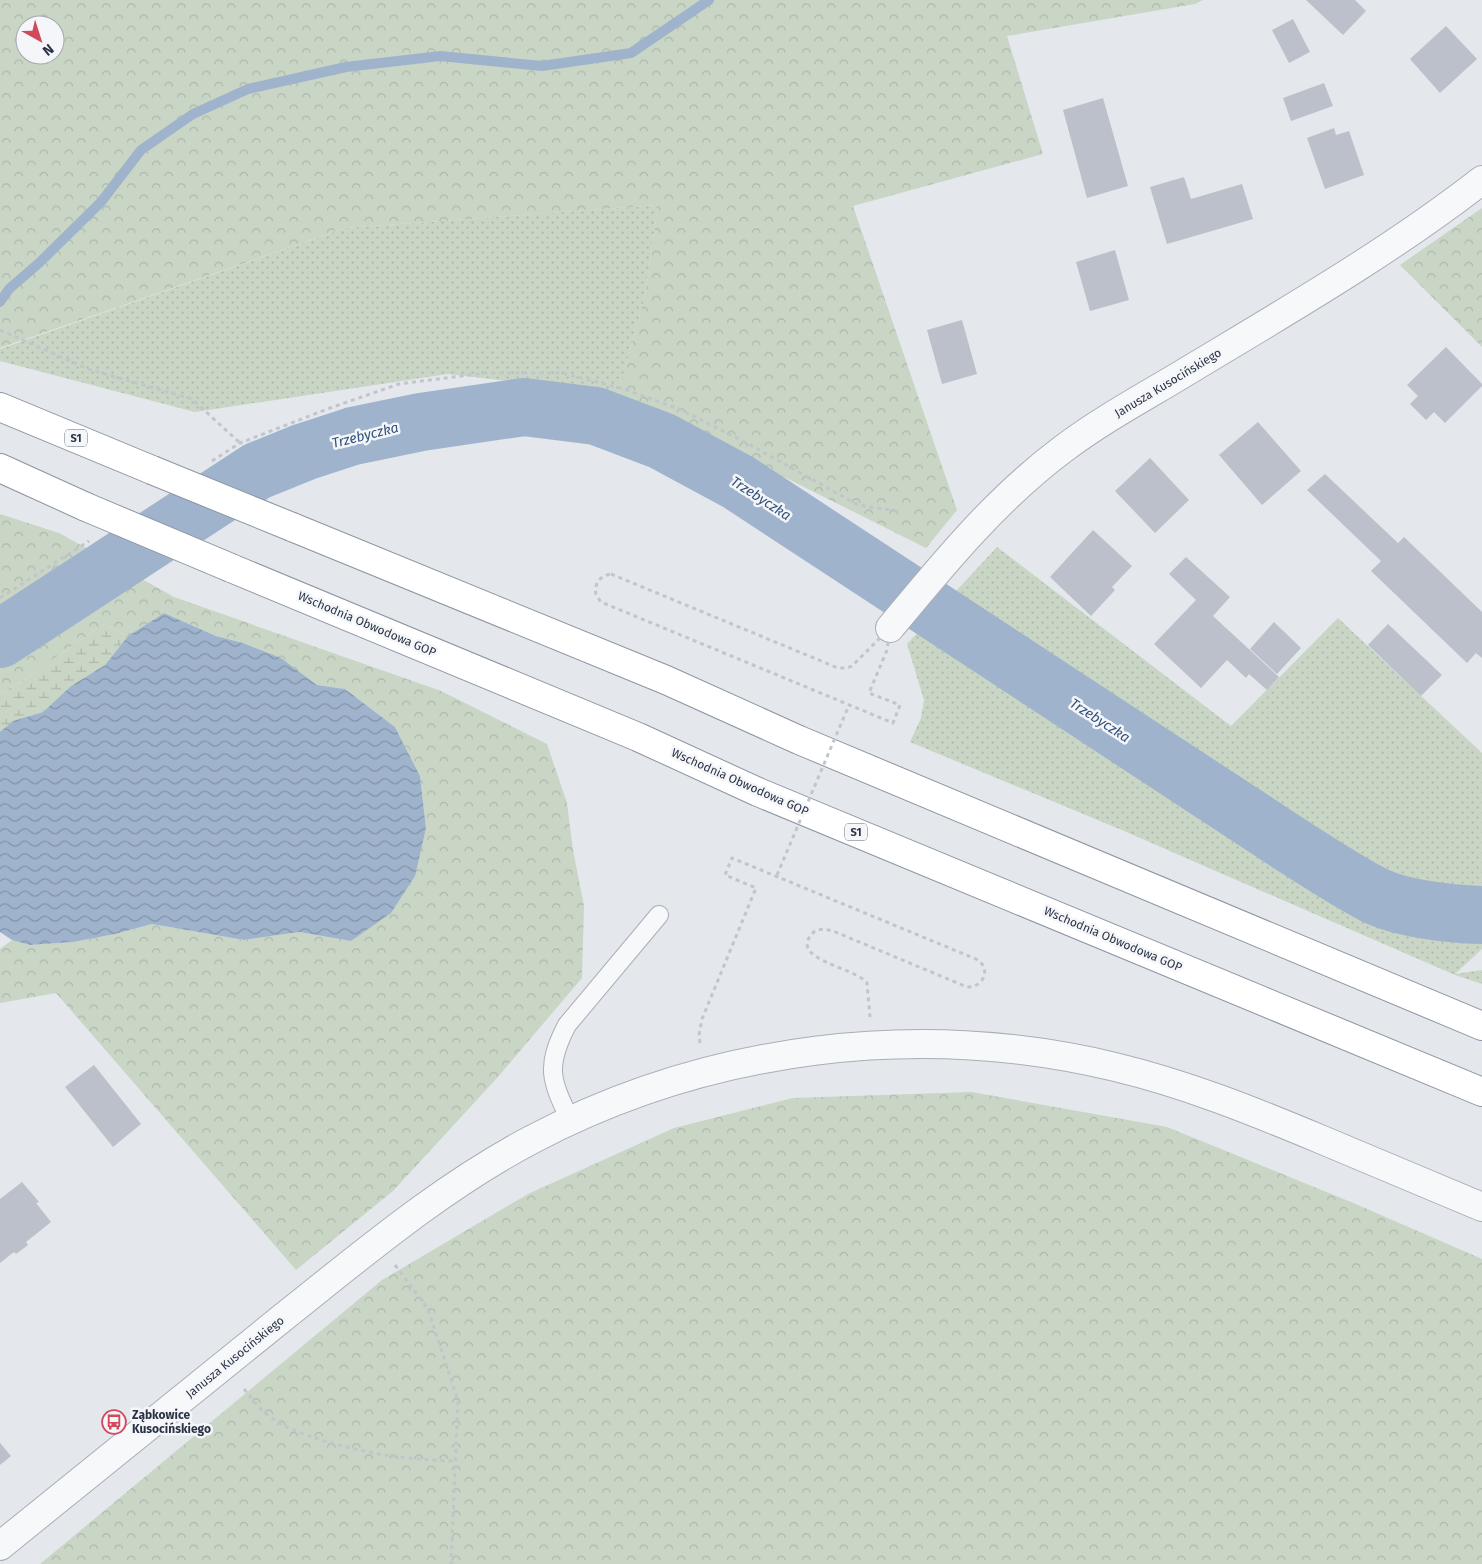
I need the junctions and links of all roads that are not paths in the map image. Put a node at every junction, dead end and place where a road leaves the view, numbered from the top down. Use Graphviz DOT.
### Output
graph roads {
  1 [pos="1482,180"];
  2 [pos="0,407"];
  3 [pos="0,468"];
  4 [pos="890,628"];
  5 [pos="659,915"];
  6 [pos="1482,1026"];
  7 [pos="1482,1092"];
  8 [pos="570,1120"];
  9 [pos="1482,1207"];
  10 [pos="0,1546"];
  1 -- 4 [label="street, Janusza Kusocińskiego"];
  2 -- 6 [label="highway, S1, bridge"];
  3 -- 7 [label="highway, Wschodnia Obwodowa GOP / S1, bridge"];
  5 -- 8 [label="lane"];
  8 -- 9 [label="street, Janusza Kusocińskiego"];
  8 -- 10 [label="street, Janusza Kusocińskiego"];
}
